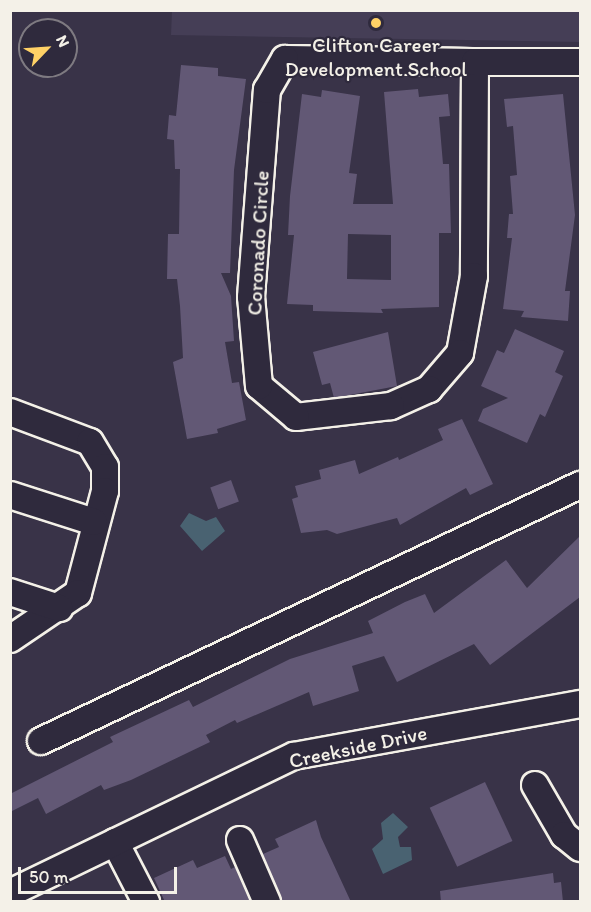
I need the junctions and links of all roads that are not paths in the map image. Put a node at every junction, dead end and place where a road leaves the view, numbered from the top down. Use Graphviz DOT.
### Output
graph roads {
  1 [pos="475,62"];
  2 [pos="580,62"];
  3 [pos="10,412"];
  4 [pos="580,485"];
  5 [pos="10,495"];
  6 [pos="94,522"];
  7 [pos="10,592"];
  8 [pos="60,608"];
  9 [pos="10,639"];
  10 [pos="580,704"];
  11 [pos="41,741"];
  12 [pos="535,785"];
  13 [pos="240,840"];
  14 [pos="115,842"];
  15 [pos="580,848"];
  16 [pos="10,893"];
  17 [pos="146,902"];
  18 [pos="267,902"];
  1 -- 1 [label="street, Coronado Circle"];
  1 -- 2 [label="street, Coronado Circle"];
  3 -- 6 [label="street"];
  4 -- 11 [label="street"];
  5 -- 6 [label="street"];
  6 -- 8 [label="street"];
  7 -- 8 [label="street"];
  8 -- 9 [label="street"];
  10 -- 14 [label="street, Creekside Drive"];
  12 -- 15 [label="street"];
  13 -- 18 [label="street"];
  14 -- 16 [label="street, Creekside Drive"];
  14 -- 17 [label="street"];
}
